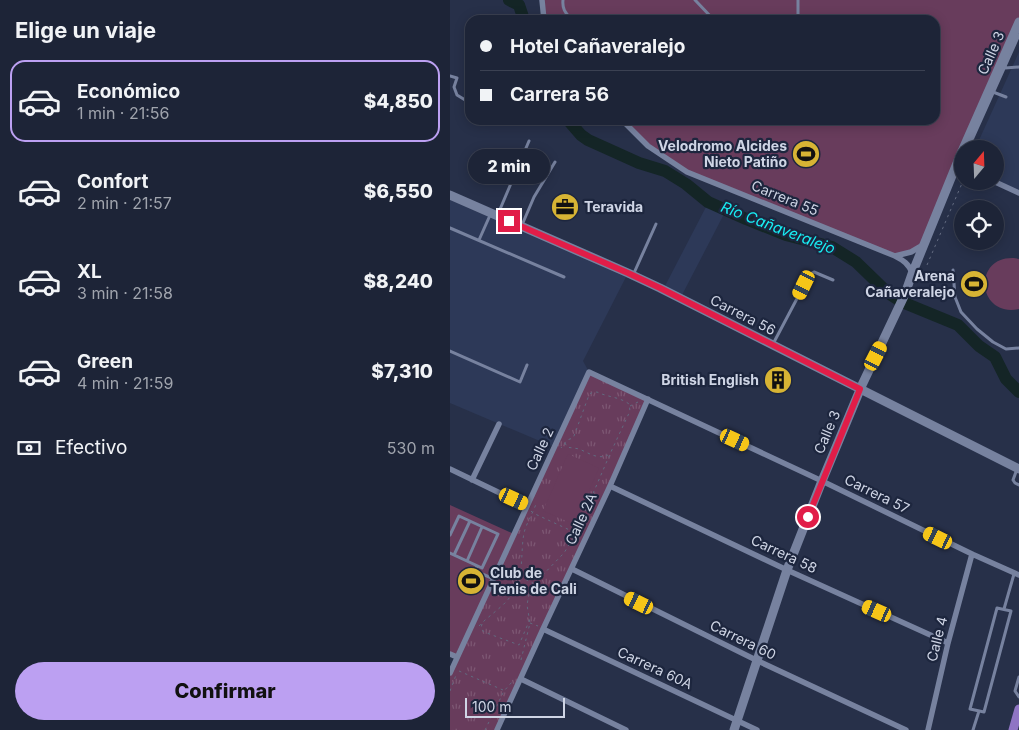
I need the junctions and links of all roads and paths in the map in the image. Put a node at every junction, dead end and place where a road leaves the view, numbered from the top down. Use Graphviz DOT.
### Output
graph roads {
  1 [pos="541,0"];
  2 [pos="564,0"];
  3 [pos="695,0"];
  4 [pos="798,0"];
  5 [pos="543,15"];
  6 [pos="567,15"];
  7 [pos="709,15"];
  8 [pos="798,15"];
  9 [pos="1019,22"];
  10 [pos="1019,35"];
  11 [pos="1019,67"];
  12 [pos="1004,68"];
  13 [pos="450,76"];
  14 [pos="994,92"];
  15 [pos="1006,97"];
  16 [pos="465,100"];
  17 [pos="627,125"];
  18 [pos="968,140"];
  19 [pos="969,140"];
  20 [pos="529,141"];
  21 [pos="555,162"];
  22 [pos="954,180"];
  23 [pos="1004,186"];
  24 [pos="959,190"];
  25 [pos="1019,193"];
  26 [pos="450,195"];
  27 [pos="494,214"];
  28 [pos="656,224"];
  29 [pos="521,226"];
  30 [pos="450,228"];
  31 [pos="480,240"];
  32 [pos="925,244"];
  33 [pos="895,256"];
  34 [pos="927,265"];
  35 [pos="953,270"];
  36 [pos="912,274"];
  37 [pos="633,275"];
  38 [pos="564,277"];
  39 [pos="833,280"];
  40 [pos="772,345"];
  41 [pos="1019,348"];
  42 [pos="450,352"];
  43 [pos="527,365"];
  44 [pos="589,372"];
  45 [pos="860,389"];
  46 [pos="648,399"];
  47 [pos="499,424"];
  48 [pos="566,442"];
  49 [pos="557,449"];
  50 [pos="610,454"];
  51 [pos="1018,468"];
  52 [pos="450,469"];
  53 [pos="472,480"];
  54 [pos="822,481"];
  55 [pos="1019,484"];
  56 [pos="610,486"];
  57 [pos="536,501"];
  58 [pos="527,506"];
  59 [pos="533,513"];
  60 [pos="470,521"];
  61 [pos="482,526"];
  62 [pos="576,534"];
  63 [pos="450,536"];
  64 [pos="580,551"];
  65 [pos="452,554"];
  66 [pos="972,554"];
  67 [pos="467,561"];
  68 [pos="477,566"];
  69 [pos="499,567"];
  70 [pos="572,569"];
  71 [pos="787,570"];
  72 [pos="520,572"];
  73 [pos="1017,574"];
  74 [pos="519,576"];
  75 [pos="494,579"];
  76 [pos="519,579"];
  77 [pos="538,580"];
  78 [pos="533,585"];
  79 [pos="1004,610"];
  80 [pos="530,618"];
  81 [pos="483,622"];
  82 [pos="530,623"];
  83 [pos="478,627"];
  84 [pos="543,629"];
  85 [pos="948,643"];
  86 [pos="450,654"];
  87 [pos="457,657"];
  88 [pos="521,661"];
  89 [pos="758,661"];
  90 [pos="460,665"];
  91 [pos="458,671"];
  92 [pos="450,673"];
  93 [pos="1019,677"];
  94 [pos="518,678"];
  95 [pos="450,691"];
  96 [pos="504,691"];
  97 [pos="1019,697"];
  98 [pos="1019,709"];
  99 [pos="979,711"];
  100 [pos="736,726"];
  101 [pos="484,730"];
  102 [pos="497,730"];
  103 [pos="626,730"];
  104 [pos="757,730"];
  105 [pos="906,730"];
  106 [pos="928,730"];
  107 [pos="974,730"];
  108 [pos="1013,730"];
  1 -- 5 [label="street"];
  2 -- 6 [label="lane"];
  3 -- 7 [label="lane"];
  4 -- 8 [label="lane"];
  9 -- 18 [label="street, Calle 3"];
  10 -- 12 [label="lane"];
  11 -- 12 [label="lane"];
  12 -- 14 [label="lane"];
  13 -- 16 [label="lane"];
  14 -- 15 [label="lane"];
  14 -- 19 [label="lane"];
  17 -- 33 [label="street, Carrera 55"];
  20 -- 27 [label="lane"];
  21 -- 29 [label="lane"];
  22 -- 32 [label="street, Calle 3"];
  23 -- 25 [label="street"];
  24 -- 34 [label="path"];
  26 -- 27 [label="street, Carrera 56"];
  27 -- 29 [label="street, Carrera 56"];
  27 -- 31 [label="lane"];
  28 -- 37 [label="lane"];
  29 -- 37 [label="street, Carrera 56"];
  30 -- 31 [label="lane"];
  31 -- 38 [label="lane"];
  32 -- 33 [label="street"];
  32 -- 36 [label="street, Calle 3"];
  33 -- 36 [label="street, Carrera 55"];
  35 -- 41 [label="lane"];
  36 -- 45 [label="street, Calle 3"];
  37 -- 40 [label="street, Carrera 56"];
  39 -- 40 [label="lane"];
  40 -- 45 [label="street, Carrera 56"];
  42 -- 43 [label="lane"];
  44 -- 46 [label="street, Carrera 57"];
  44 -- 49 [label="street, Calle 2"];
  45 -- 51 [label="street, Carrera 56"];
  45 -- 54 [label="street, Calle 3"];
  46 -- 54 [label="street, Carrera 57"];
  46 -- 56 [label="street, Calle 2A"];
  47 -- 53 [label="street"];
  48 -- 49 [label="path"];
  48 -- 50 [label="path"];
  48 -- 50 [label="path"];
  49 -- 58 [label="street, Calle 2"];
  50 -- 62 [label="path"];
  51 -- 55 [label="lane"];
  52 -- 53 [label="street"];
  53 -- 58 [label="street"];
  54 -- 66 [label="street, Carrera 57"];
  54 -- 71 [label="street, Calle 3"];
  56 -- 64 [label="street, Calle 2A"];
  56 -- 71 [label="street, Carrera 58"];
  57 -- 59 [label="path"];
  58 -- 59 [label="path"];
  58 -- 69 [label="street, Calle 2"];
  59 -- 62 [label="path"];
  59 -- 72 [label="path"];
  60 -- 61 [label="lane"];
  60 -- 63 [label="lane"];
  60 -- 65 [label="lane"];
  61 -- 67 [label="lane"];
  61 -- 68 [label="lane"];
  62 -- 64 [label="path"];
  62 -- 77 [label="path"];
  64 -- 70 [label="street, Calle 2A"];
  65 -- 67 [label="lane"];
  66 -- 73 [label="street, Carrera 57"];
  66 -- 85 [label="street, Calle 4"];
  67 -- 68 [label="lane"];
  68 -- 75 [label="lane"];
  69 -- 74 [label="path"];
  69 -- 75 [label="street, Calle 2"];
  70 -- 84 [label="street, Calle 2A"];
  70 -- 89 [label="street, Carrera 60"];
  71 -- 85 [label="street, Carrera 58"];
  71 -- 89 [label="street, Calle 3"];
  72 -- 74 [label="path"];
  72 -- 77 [label="path"];
  73 -- 79 [label="lane"];
  74 -- 76 [label="path"];
  75 -- 87 [label="street, Calle 2"];
  76 -- 78 [label="path"];
  76 -- 81 [label="path"];
  77 -- 78 [label="path"];
  78 -- 80 [label="path"];
  79 -- 99 [label="lane"];
  79 -- 99 [label="lane"];
  80 -- 81 [label="path"];
  80 -- 82 [label="path"];
  81 -- 83 [label="path"];
  82 -- 84 [label="path"];
  82 -- 88 [label="path"];
  84 -- 94 [label="street, Calle 2A"];
  84 -- 100 [label="street, Carrera 60A"];
  85 -- 106 [label="street, Calle 4"];
  86 -- 87 [label="street"];
  87 -- 92 [label="street, Calle 2"];
  89 -- 100 [label="street, Calle 3"];
  89 -- 105 [label="street, Carrera 60"];
  90 -- 91 [label="path"];
  91 -- 95 [label="path"];
  91 -- 96 [label="path"];
  93 -- 97 [label="lane"];
  94 -- 96 [label="path"];
  94 -- 102 [label="street, Calle 2A"];
  94 -- 103 [label="street"];
  96 -- 101 [label="path"];
  98 -- 108 [label="main road"];
  99 -- 107 [label="lane"];
  100 -- 104 [label="street, Carrera 60A"];
}
